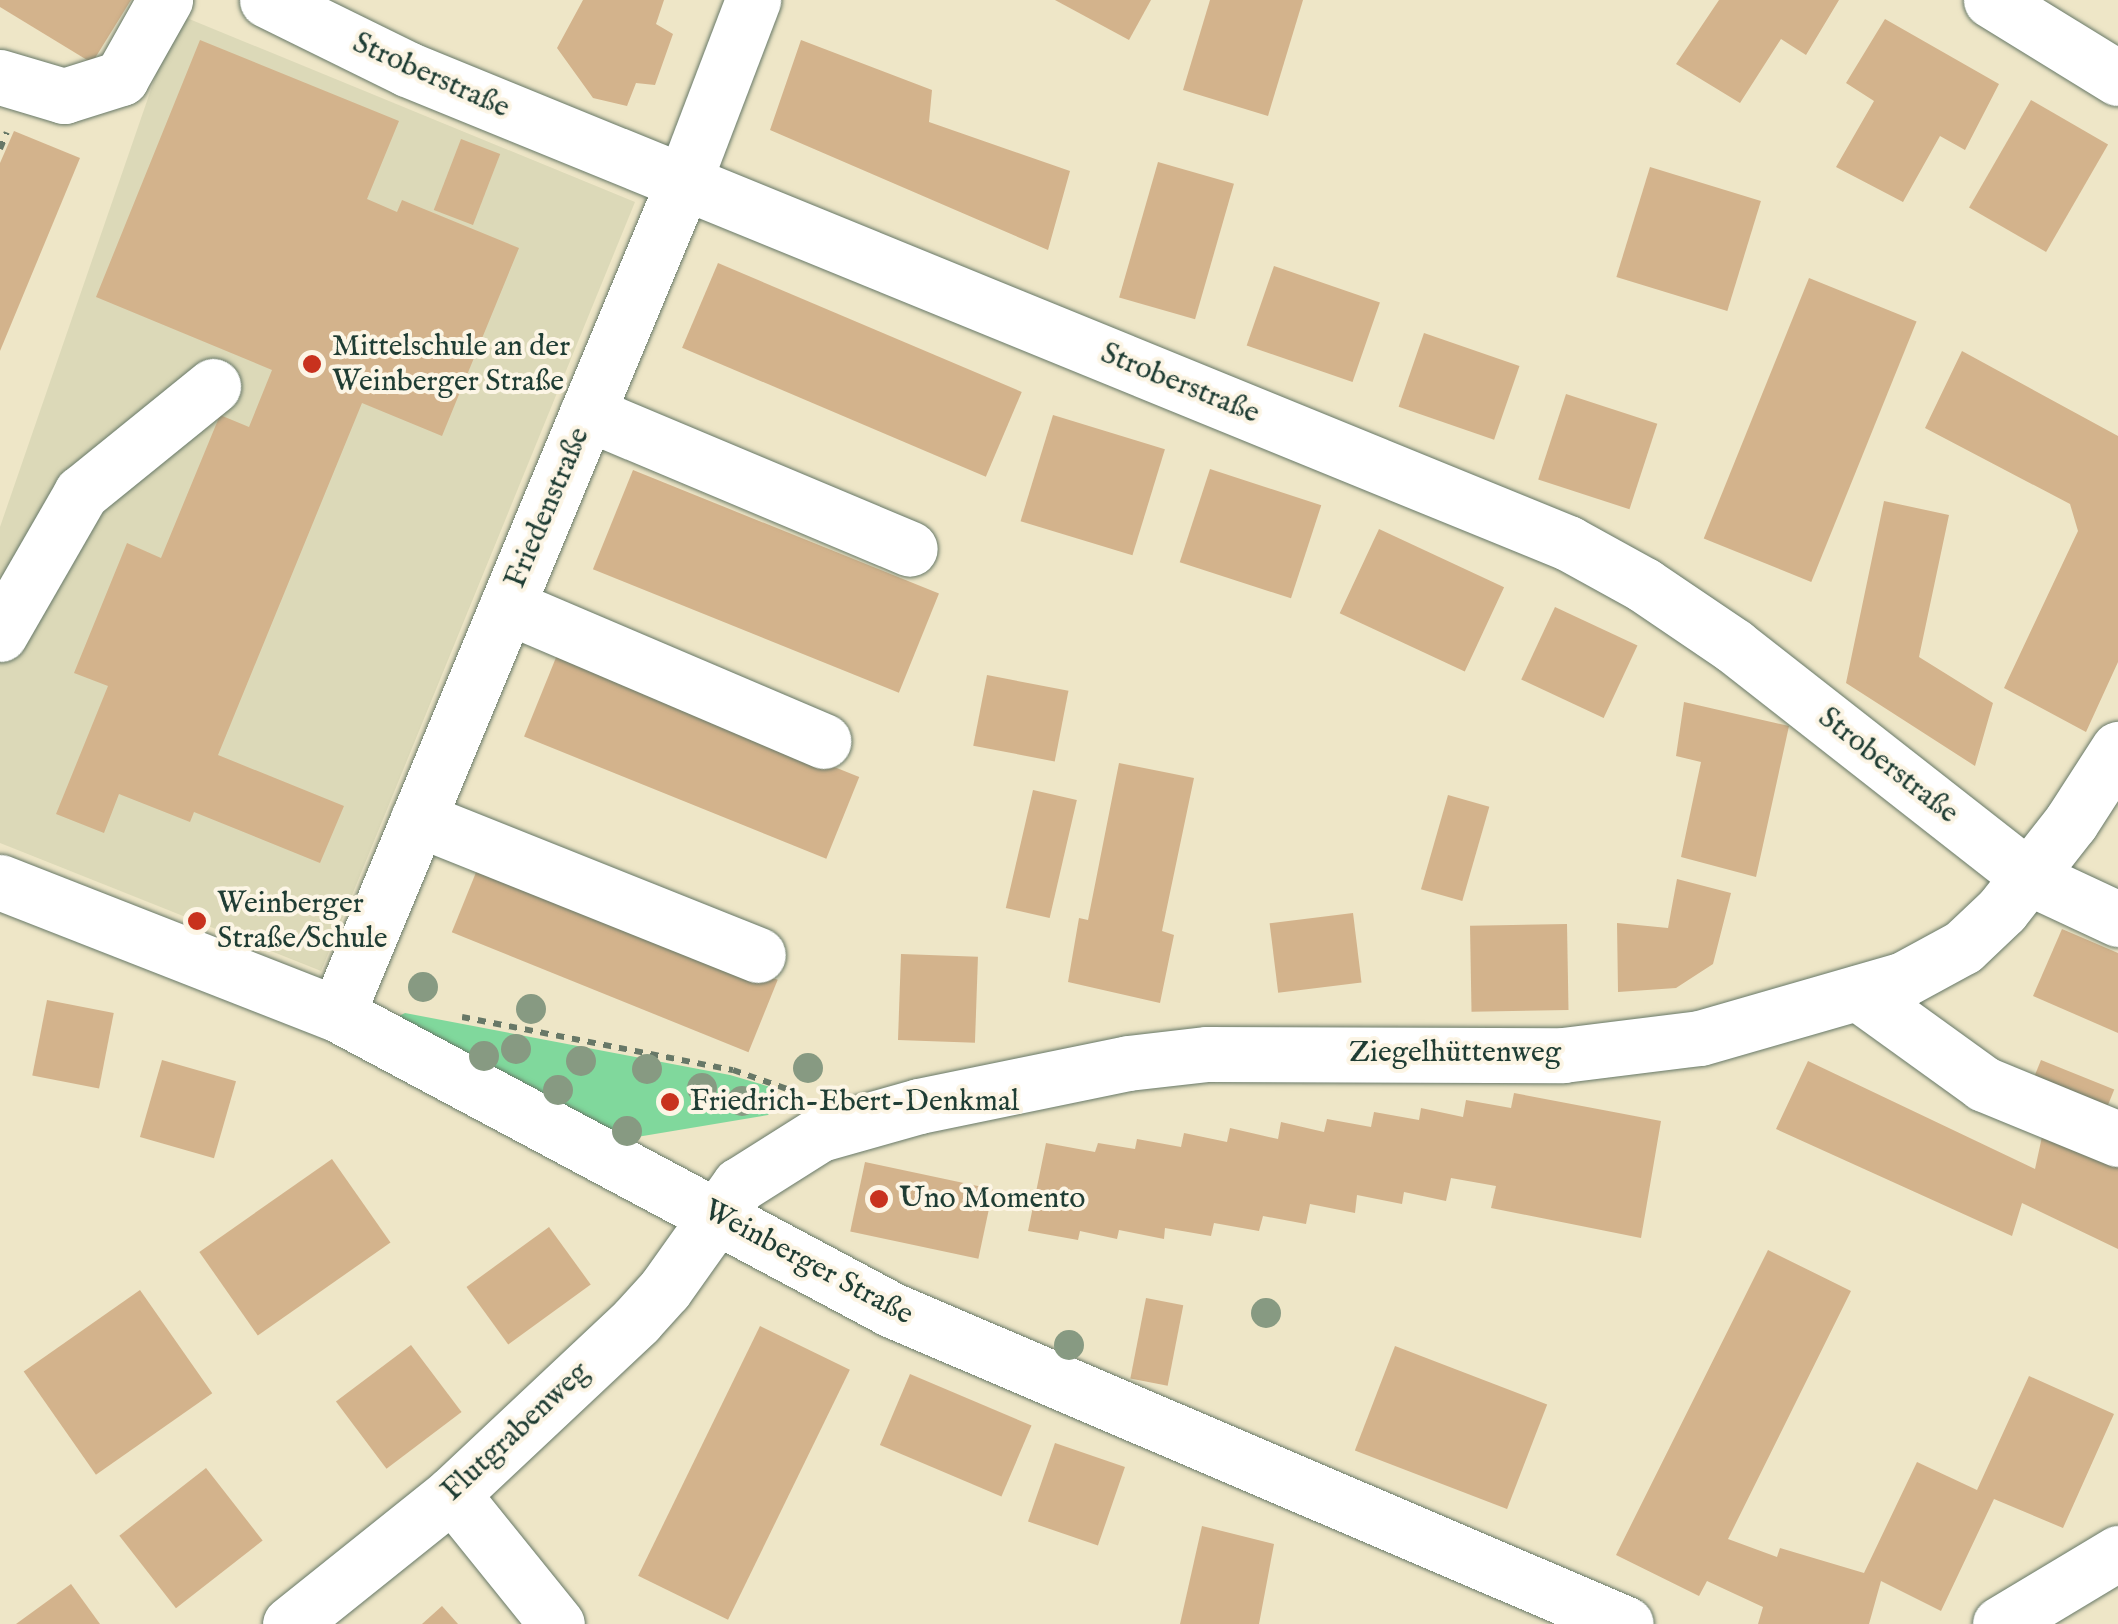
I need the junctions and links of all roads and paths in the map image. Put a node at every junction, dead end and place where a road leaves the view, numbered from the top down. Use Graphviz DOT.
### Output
graph roads {
  1 [pos="165,0"];
  2 [pos="267,0"];
  3 [pos="754,0"];
  4 [pos="1990,0"];
  5 [pos="0,77"];
  6 [pos="2118,78"];
  7 [pos="684,180"];
  8 [pos="212,386"];
  9 [pos="587,413"];
  10 [pos="910,549"];
  11 [pos="507,606"];
  12 [pos="0,634"];
  13 [pos="822,741"];
  14 [pos="2118,750"];
  15 [pos="418,818"];
  16 [pos="2030,878"];
  17 [pos="0,882"];
  18 [pos="2118,919"];
  19 [pos="758,955"];
  20 [pos="1858,993"];
  21 [pos="336,1014"];
  22 [pos="450,1015"];
  23 [pos="820,1134"];
  24 [pos="2118,1140"];
  25 [pos="716,1214"];
  26 [pos="452,1494"];
  27 [pos="2118,1553"];
  28 [pos="290,1624"];
  29 [pos="558,1624"];
  30 [pos="1626,1624"];
  31 [pos="2000,1624"];
  1 -- 5 [label="street"];
  2 -- 7 [label="street, Stroberstraße"];
  3 -- 7 [label="street, Friedenstraße"];
  4 -- 6 [label="street"];
  7 -- 9 [label="street, Friedenstraße"];
  7 -- 16 [label="street, Stroberstraße"];
  8 -- 12 [label="street"];
  9 -- 10 [label="street"];
  9 -- 11 [label="street, Friedenstraße"];
  11 -- 13 [label="street"];
  11 -- 15 [label="street, Friedenstraße"];
  14 -- 16 [label="street, Ziegelhüttenweg"];
  15 -- 19 [label="street"];
  15 -- 21 [label="street, Friedenstraße"];
  16 -- 18 [label="street, Stroberstraße"];
  16 -- 20 [label="street, Ziegelhüttenweg"];
  17 -- 21 [label="street, Weinberger Straße"];
  20 -- 23 [label="street, Ziegelhüttenweg"];
  20 -- 24 [label="street"];
  21 -- 25 [label="street, Weinberger Straße"];
  22 -- 23 [label="path"];
  23 -- 25 [label="street, Ziegelhüttenweg"];
  25 -- 26 [label="street, Flutgrabenweg"];
  25 -- 30 [label="street, Weinberger Straße"];
  26 -- 28 [label="street, Flutgrabenweg"];
  26 -- 29 [label="street"];
  27 -- 31 [label="street"];
}
